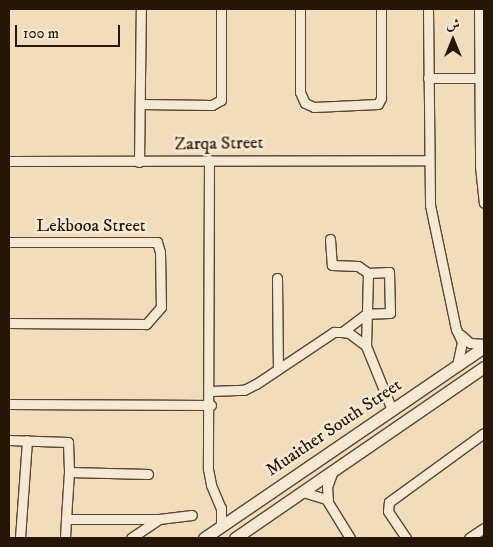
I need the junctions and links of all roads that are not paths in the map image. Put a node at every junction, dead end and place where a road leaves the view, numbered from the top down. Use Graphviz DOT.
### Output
graph roads {
  1 [pos="141,9"];
  2 [pos="221,9"];
  3 [pos="300,9"];
  4 [pos="381,9"];
  5 [pos="428,9"];
  6 [pos="479,9"];
  7 [pos="482,30"];
  8 [pos="428,78"];
  9 [pos="480,78"];
  10 [pos="141,104"];
  11 [pos="209,160"];
  12 [pos="429,160"];
  13 [pos="9,161"];
  14 [pos="139,162"];
  15 [pos="484,203"];
  16 [pos="330,239"];
  17 [pos="9,242"];
  18 [pos="368,272"];
  19 [pos="277,278"];
  20 [pos="366,314"];
  21 [pos="9,323"];
  22 [pos="456,329"];
  23 [pos="342,332"];
  24 [pos="366,346"];
  25 [pos="484,346"];
  26 [pos="457,366"];
  27 [pos="484,368"];
  28 [pos="278,370"];
  29 [pos="210,391"];
  30 [pos="9,404"];
  31 [pos="211,404"];
  32 [pos="392,410"];
  33 [pos="484,433"];
  34 [pos="9,440"];
  35 [pos="27,440"];
  36 [pos="69,472"];
  37 [pos="332,472"];
  38 [pos="148,474"];
  39 [pos="303,492"];
  40 [pos="328,501"];
  41 [pos="221,508"];
  42 [pos="244,510"];
  43 [pos="192,515"];
  44 [pos="66,519"];
  45 [pos="159,519"];
  46 [pos="220,527"];
  47 [pos="484,528"];
  48 [pos="20,538"];
  49 [pos="65,538"];
  50 [pos="131,538"];
  51 [pos="204,538"];
  52 [pos="235,538"];
  53 [pos="350,538"];
  54 [pos="406,538"];
  55 [pos="469,538"];
  1 -- 10 [label="street"];
  2 -- 10 [label="street"];
  3 -- 4 [label="street"];
  5 -- 8 [label="street"];
  6 -- 7 [label="street"];
  7 -- 9 [label="street"];
  8 -- 9 [label="street"];
  8 -- 12 [label="street"];
  9 -- 15 [label="street"];
  10 -- 14 [label="street"];
  11 -- 12 [label="street, Zarqa Street"];
  11 -- 14 [label="street, Zarqa Street"];
  11 -- 29 [label="street"];
  12 -- 22 [label="street"];
  13 -- 14 [label="street, Zarqa Street"];
  16 -- 18 [label="street"];
  17 -- 21 [label="street, Lekbooa Street"];
  18 -- 20 [label="street"];
  18 -- 20 [label="street"];
  19 -- 28 [label="street"];
  20 -- 23 [label="street"];
  20 -- 24 [label="street"];
  22 -- 25 [label="street"];
  22 -- 26 [label="street"];
  23 -- 24 [label="street"];
  23 -- 28 [label="street"];
  24 -- 32 [label="street"];
  25 -- 26 [label="street, Muaither South Street"];
  26 -- 32 [label="street, Muaither South Street"];
  27 -- 37 [label="street, Muaither South Street"];
  28 -- 29 [label="street"];
  29 -- 31 [label="street"];
  30 -- 31 [label="street"];
  31 -- 41 [label="street"];
  32 -- 42 [label="street, Muaither South Street"];
  33 -- 54 [label="street"];
  34 -- 35 [label="street"];
  35 -- 36 [label="street"];
  35 -- 48 [label="street"];
  36 -- 38 [label="street"];
  36 -- 44 [label="street"];
  37 -- 39 [label="street, Muaither South Street"];
  37 -- 40 [label="street"];
  39 -- 40 [label="street"];
  39 -- 52 [label="street, Muaither South Street"];
  40 -- 53 [label="street"];
  41 -- 42 [label="street"];
  41 -- 46 [label="street"];
  42 -- 46 [label="street, Muaither South Street"];
  43 -- 45 [label="street"];
  44 -- 45 [label="street"];
  44 -- 49 [label="street"];
  45 -- 50 [label="street"];
  46 -- 51 [label="street, Muaither South Street"];
  47 -- 55 [label="street"];
}
